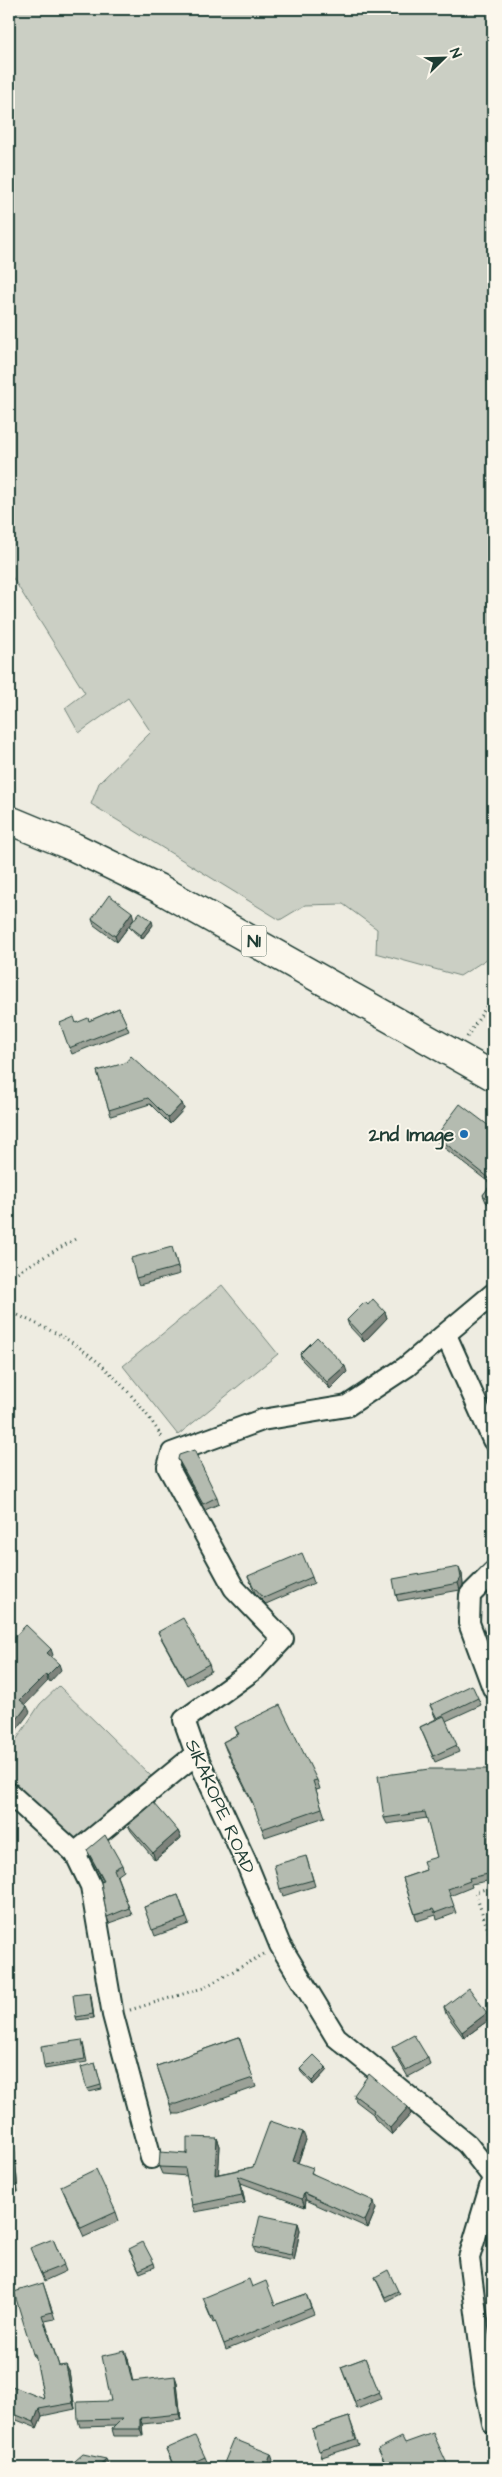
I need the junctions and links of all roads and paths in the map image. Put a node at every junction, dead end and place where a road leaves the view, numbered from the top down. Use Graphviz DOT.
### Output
graph roads {
  1 [pos="9,820"];
  2 [pos="493,996"];
  3 [pos="456,1054"];
  4 [pos="493,1076"];
  5 [pos="77,1238"];
  6 [pos="9,1277"];
  7 [pos="493,1294"];
  8 [pos="9,1311"];
  9 [pos="446,1335"];
  10 [pos="493,1440"];
  11 [pos="172,1453"];
  12 [pos="493,1572"];
  13 [pos="493,1688"];
  14 [pos="196,1754"];
  15 [pos="9,1794"];
  16 [pos="75,1853"];
  17 [pos="493,1887"];
  18 [pos="280,1945"];
  19 [pos="493,1946"];
  20 [pos="113,2015"];
  21 [pos="152,2158"];
  22 [pos="493,2177"];
  23 [pos="493,2423"];
  1 -- 3 [label="highway, N1"];
  2 -- 3 [label="path"];
  3 -- 4 [label="highway, N1"];
  5 -- 6 [label="path"];
  7 -- 9 [label="street"];
  8 -- 11 [label="path"];
  9 -- 10 [label="street"];
  9 -- 11 [label="street"];
  11 -- 14 [label="street, SIKAKOPE ROAD"];
  12 -- 13 [label="street"];
  14 -- 16 [label="street"];
  14 -- 18 [label="street, SIKAKOPE ROAD"];
  15 -- 16 [label="street"];
  16 -- 20 [label="street"];
  17 -- 19 [label="path"];
  18 -- 20 [label="path"];
  18 -- 22 [label="street, SIKAKOPE ROAD"];
  20 -- 21 [label="street"];
  22 -- 23 [label="street, SIKAKOPE ROAD"];
}
